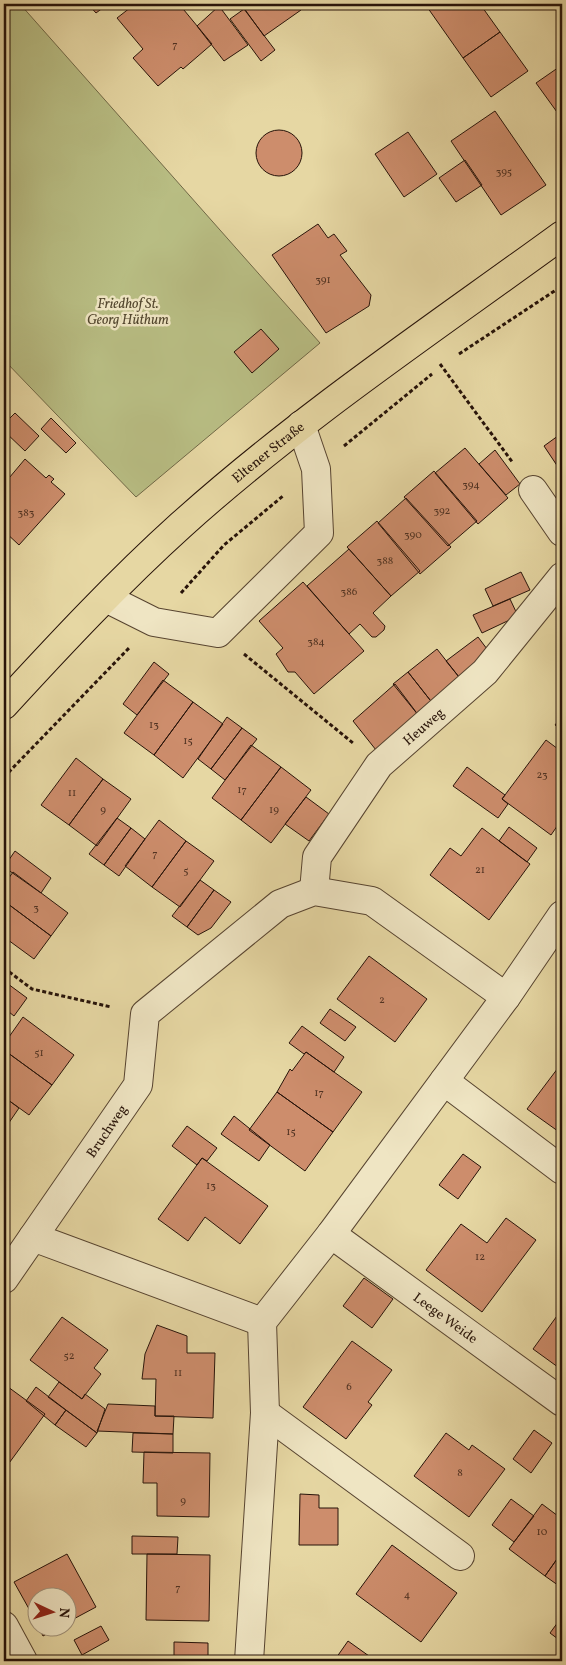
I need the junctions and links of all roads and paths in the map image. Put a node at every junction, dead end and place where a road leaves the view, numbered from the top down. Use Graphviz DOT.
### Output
graph roads {
  1 [pos="562,235"];
  2 [pos="562,286"];
  3 [pos="418,340"];
  4 [pos="458,355"];
  5 [pos="450,360"];
  6 [pos="441,366"];
  7 [pos="301,425"];
  8 [pos="316,469"];
  9 [pos="533,490"];
  10 [pos="562,532"];
  11 [pos="562,577"];
  12 [pos="106,598"];
  13 [pos="154,622"];
  14 [pos="218,633"];
  15 [pos="4,705"];
  16 [pos="380,765"];
  17 [pos="4,777"];
  18 [pos="314,891"];
  19 [pos="562,915"];
  20 [pos="4,968"];
  21 [pos="506,997"];
  22 [pos="144,1014"];
  23 [pos="444,1080"];
  24 [pos="562,1170"];
  25 [pos="331,1234"];
  26 [pos="33,1237"];
  27 [pos="4,1279"];
  28 [pos="262,1322"];
  29 [pos="562,1402"];
  30 [pos="266,1413"];
  31 [pos="460,1556"];
  32 [pos="4,1626"];
  33 [pos="23,1661"];
  34 [pos="249,1661"];
  1 -- 3 [label="main road, Eltener Straße"];
  2 -- 4 [label="path"];
  3 -- 6 [label="path"];
  3 -- 7 [label="main road, Eltener Straße"];
  5 -- 6 [label="path"];
  6 -- 8 [label="path"];
  6 -- 9 [label="path"];
  7 -- 8 [label="street"];
  7 -- 12 [label="main road, Eltener Straße"];
  8 -- 13 [label="path"];
  8 -- 14 [label="street"];
  9 -- 10 [label="street"];
  11 -- 16 [label="street, Heuweg"];
  12 -- 13 [label="street"];
  12 -- 15 [label="main road, Eltener Straße"];
  13 -- 14 [label="street"];
  13 -- 17 [label="path"];
  14 -- 16 [label="path"];
  16 -- 18 [label="street, Heuweg"];
  18 -- 21 [label="street"];
  18 -- 22 [label="street"];
  19 -- 21 [label="street"];
  20 -- 22 [label="path"];
  21 -- 23 [label="street"];
  22 -- 26 [label="street, Bruchweg"];
  23 -- 24 [label="street"];
  23 -- 25 [label="street"];
  25 -- 28 [label="street"];
  25 -- 29 [label="street, Leege Weide"];
  26 -- 27 [label="street, Bruchweg"];
  26 -- 28 [label="street"];
  28 -- 30 [label="street"];
  30 -- 31 [label="street"];
  30 -- 34 [label="street"];
  32 -- 33 [label="street"];
}
